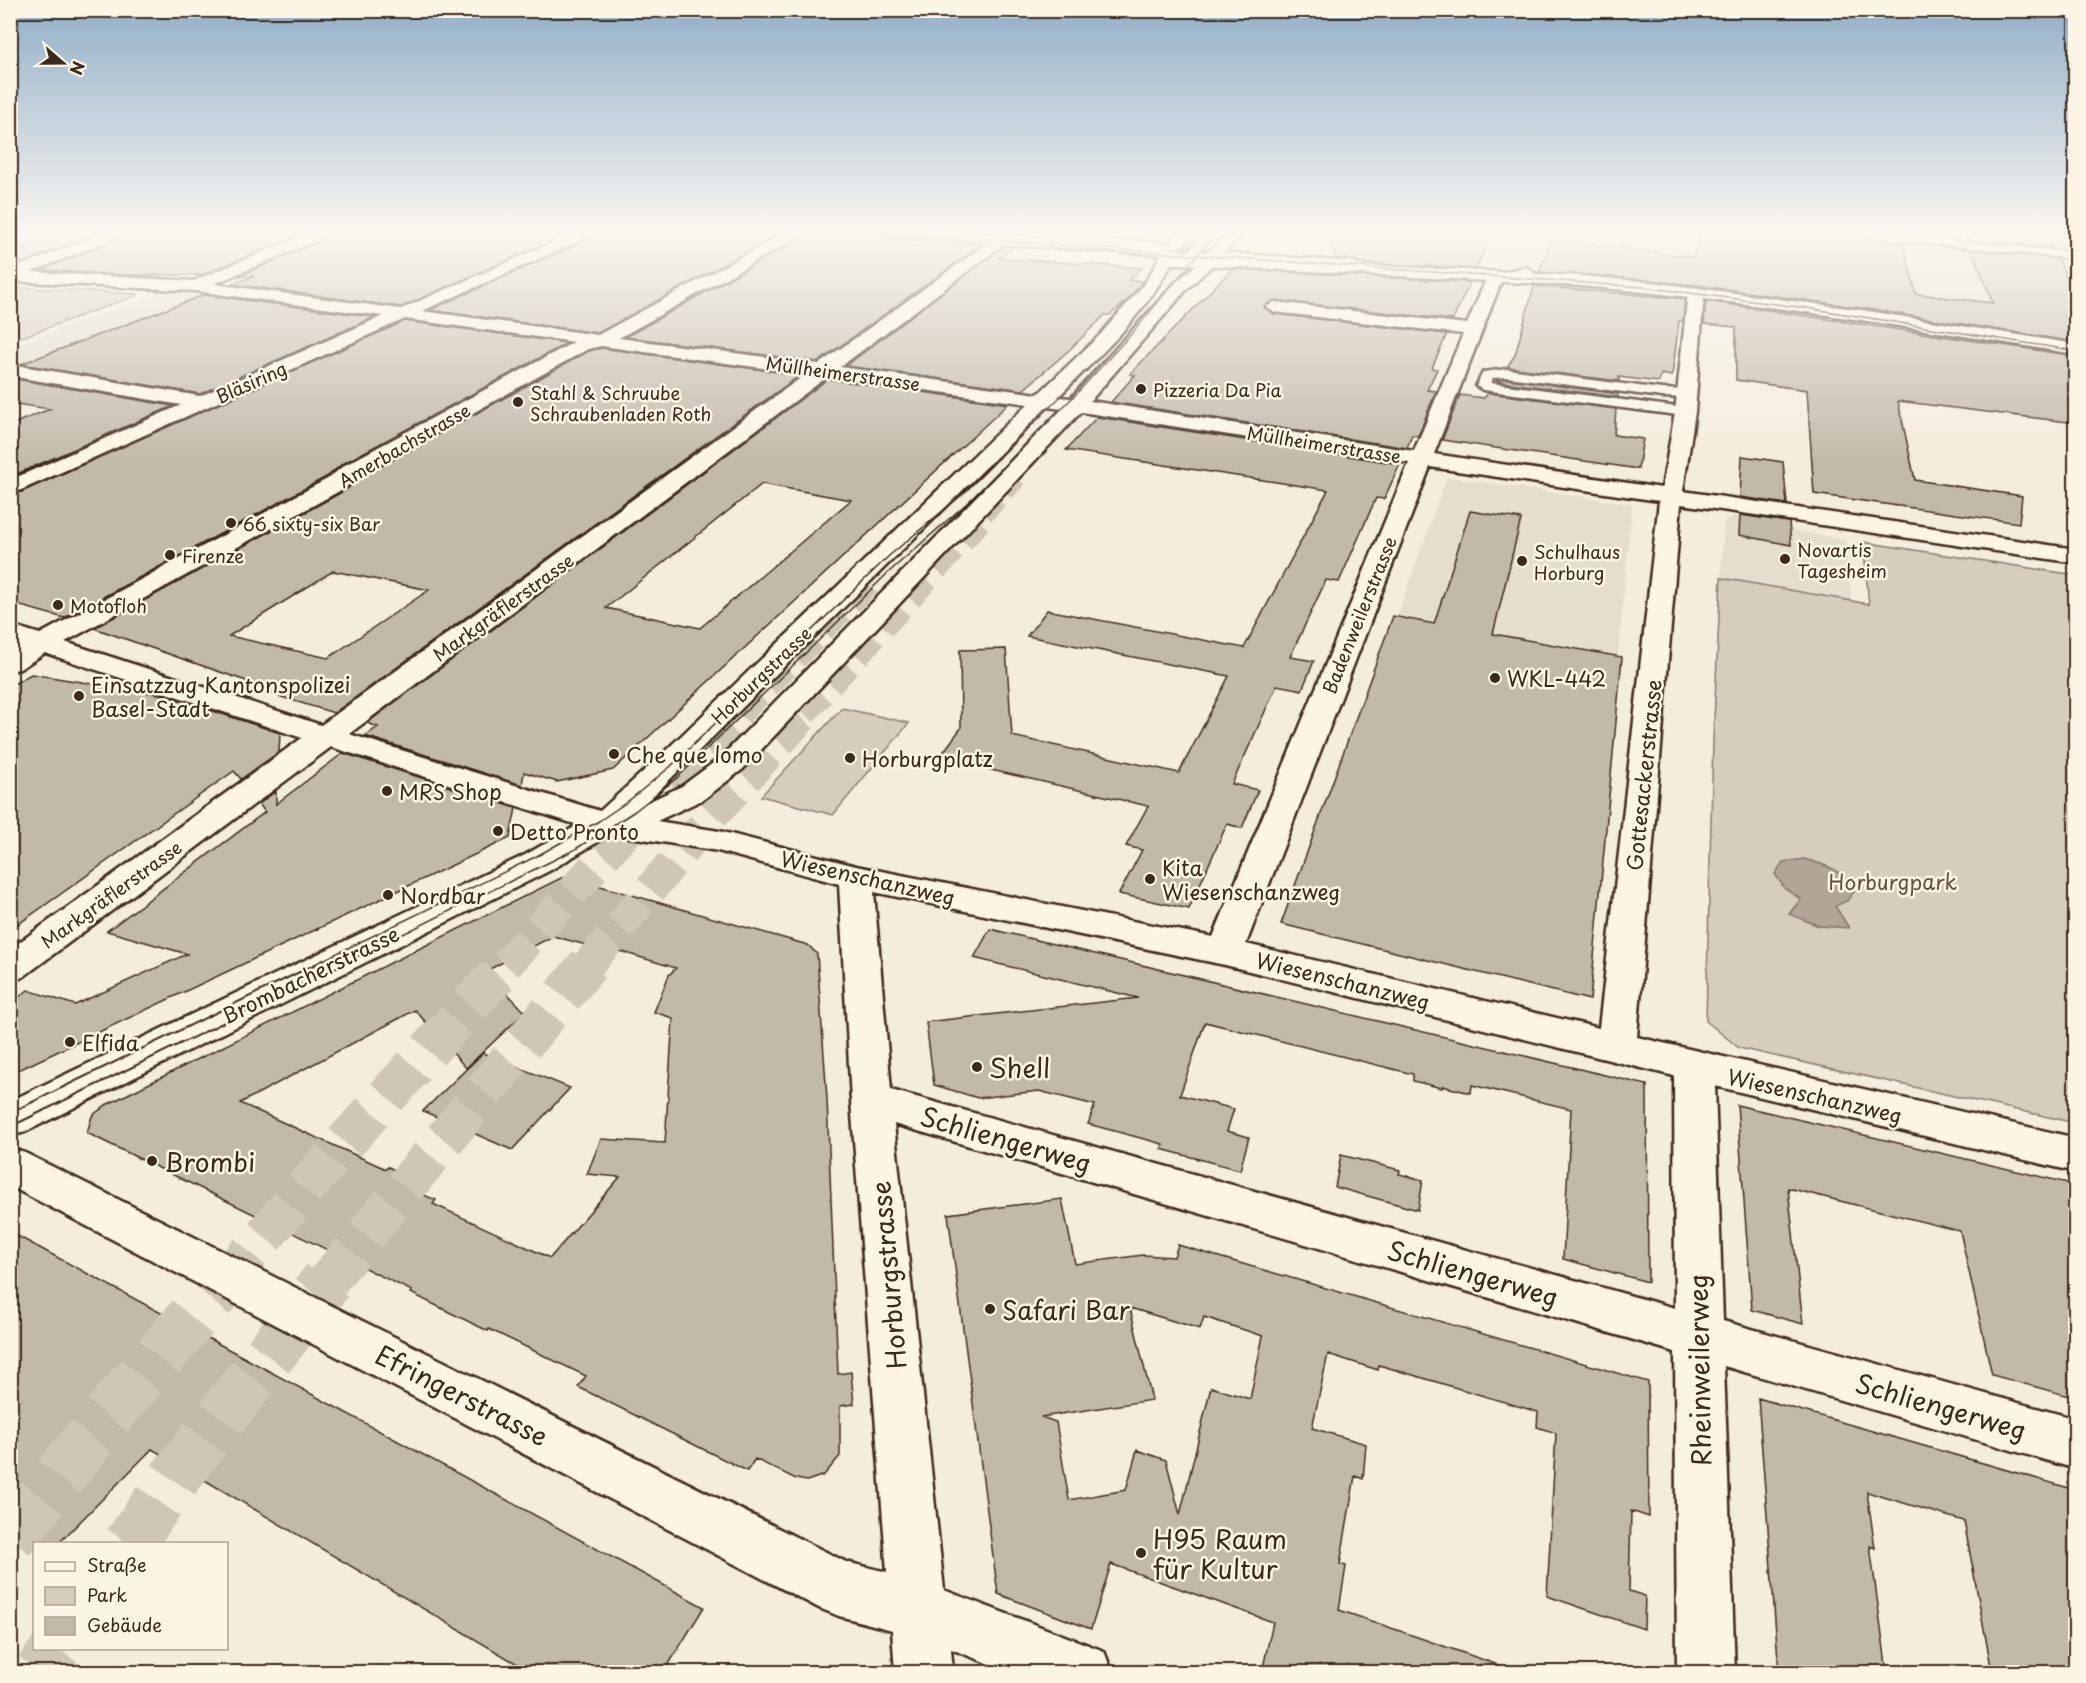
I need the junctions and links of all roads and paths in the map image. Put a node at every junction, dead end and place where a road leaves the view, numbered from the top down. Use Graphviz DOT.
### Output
graph roads {
  1 [pos="372,310"];
  2 [pos="415,310"];
  3 [pos="657,310"];
  4 [pos="908,310"];
  5 [pos="1131,310"];
  6 [pos="1161,310"];
  7 [pos="1296,310"];
  8 [pos="1484,310"];
  9 [pos="1694,310"];
  10 [pos="1823,310"];
  11 [pos="405,314"];
  12 [pos="1474,330"];
  13 [pos="600,341"];
  14 [pos="2076,349"];
  15 [pos="10,370"];
  16 [pos="827,370"];
  17 [pos="1044,400"];
  18 [pos="204,403"];
  19 [pos="1686,403"];
  20 [pos="1076,405"];
  21 [pos="1422,459"];
  22 [pos="10,488"];
  23 [pos="1673,494"];
  24 [pos="2076,556"];
  25 [pos="10,633"];
  26 [pos="43,643"];
  27 [pos="10,663"];
  28 [pos="325,736"];
  29 [pos="606,824"];
  30 [pos="856,877"];
  31 [pos="1225,952"];
  32 [pos="10,968"];
  33 [pos="1617,1047"];
  34 [pos="1694,1066"];
  35 [pos="871,1101"];
  36 [pos="10,1120"];
  37 [pos="2076,1155"];
  38 [pos="10,1165"];
  39 [pos="1698,1337"];
  40 [pos="2076,1444"];
  41 [pos="920,1609"];
  42 [pos="924,1672"];
  43 [pos="1083,1672"];
  44 [pos="1706,1672"];
  1 -- 11 [label="street, Müllheimerstrasse"];
  2 -- 11 [label="street, Bläsiring"];
  3 -- 13 [label="street, Amerbachstrasse"];
  4 -- 16 [label="street, Markgräflerstrasse"];
  5 -- 17 [label="street, Horburgstrasse"];
  6 -- 20 [label="street, Horburgstrasse"];
  7 -- 12 [label="street"];
  8 -- 12 [label="street, Badenweilerstrasse"];
  9 -- 19 [label="street, Gottesackerstrasse"];
  10 -- 14 [label="street"];
  11 -- 13 [label="street, Müllheimerstrasse"];
  11 -- 18 [label="street, Bläsiring"];
  12 -- 21 [label="street, Badenweilerstrasse"];
  13 -- 16 [label="street, Müllheimerstrasse"];
  13 -- 26 [label="street, Amerbachstrasse"];
  15 -- 18 [label="street"];
  16 -- 17 [label="street, Müllheimerstrasse"];
  16 -- 28 [label="street, Markgräflerstrasse"];
  17 -- 20 [label="street, Müllheimerstrasse"];
  17 -- 29 [label="street, Horburgstrasse"];
  18 -- 22 [label="street, Bläsiring"];
  19 -- 19 [label="lane"];
  19 -- 23 [label="street, Gottesackerstrasse"];
  20 -- 21 [label="street, Müllheimerstrasse"];
  20 -- 29 [label="street, Horburgstrasse"];
  21 -- 23 [label="street, Müllheimerstrasse"];
  21 -- 31 [label="street, Badenweilerstrasse"];
  23 -- 24 [label="street, Müllheimerstrasse"];
  23 -- 33 [label="street, Gottesackerstrasse"];
  25 -- 26 [label="street, Wiesenschanzweg"];
  26 -- 27 [label="street, Amerbachstrasse"];
  26 -- 28 [label="street, Wiesenschanzweg"];
  28 -- 29 [label="street, Wiesenschanzweg"];
  28 -- 32 [label="street, Markgräflerstrasse"];
  29 -- 30 [label="street, Wiesenschanzweg"];
  29 -- 36 [label="street, Brombacherstrasse"];
  30 -- 31 [label="street, Wiesenschanzweg"];
  30 -- 35 [label="street, Horburgstrasse"];
  31 -- 33 [label="street, Wiesenschanzweg"];
  33 -- 34 [label="street, Wiesenschanzweg"];
  34 -- 37 [label="street, Wiesenschanzweg"];
  34 -- 39 [label="street, Rheinweilerweg"];
  35 -- 39 [label="street, Schliengerweg"];
  35 -- 41 [label="street, Horburgstrasse"];
  38 -- 41 [label="street, Efringerstrasse"];
  39 -- 40 [label="street, Schliengerweg"];
  39 -- 44 [label="street, Rheinweilerweg"];
  41 -- 42 [label="street, Horburgstrasse"];
  41 -- 43 [label="street, Efringerstrasse"];
}
